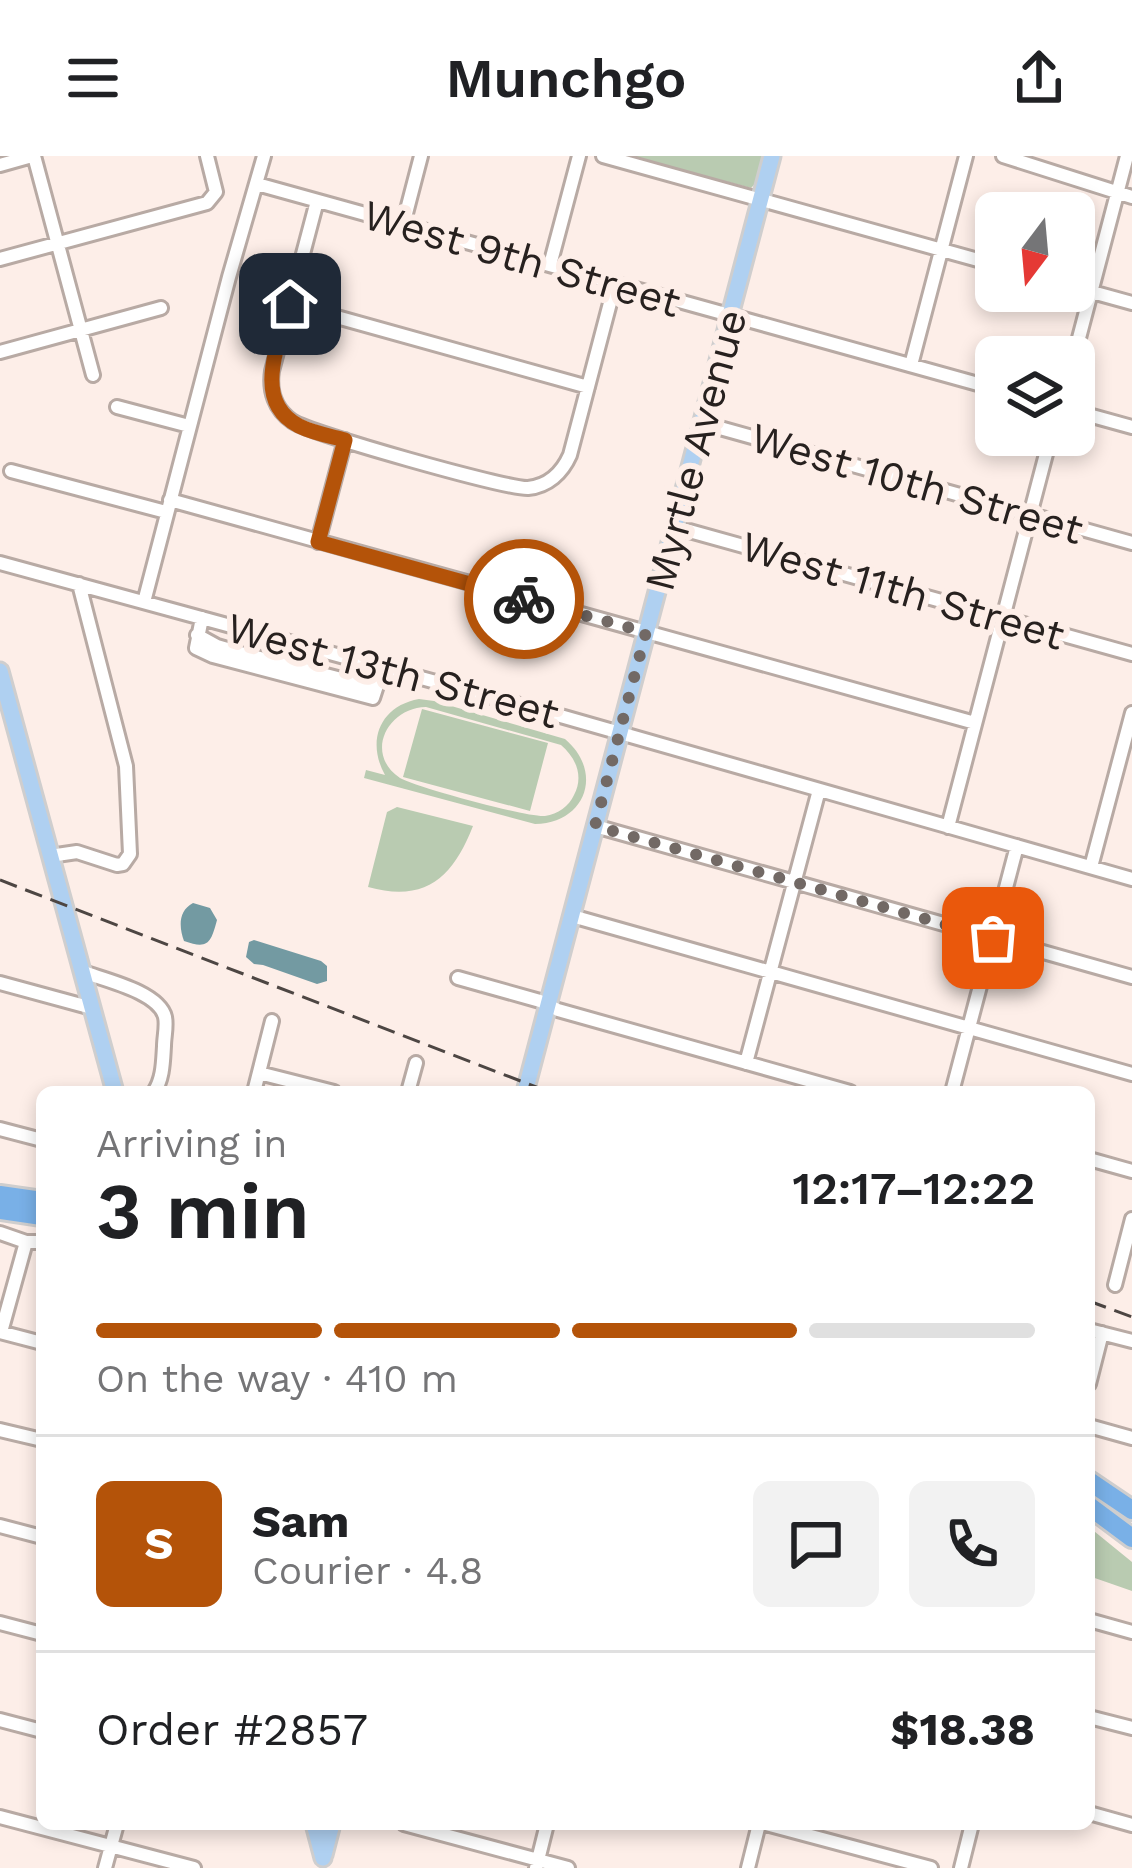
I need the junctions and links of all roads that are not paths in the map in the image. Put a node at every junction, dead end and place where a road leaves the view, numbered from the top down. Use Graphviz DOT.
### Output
graph roads {
  1 [pos="33,156"];
  2 [pos="207,156"];
  3 [pos="265,156"];
  4 [pos="421,156"];
  5 [pos="579,156"];
  6 [pos="603,156"];
  7 [pos="772,156"];
  8 [pos="966,156"];
  9 [pos="1003,156"];
  10 [pos="1127,156"];
  11 [pos="0,165"];
  12 [pos="257,184"];
  13 [pos="1118,192"];
  14 [pos="1132,197"];
  15 [pos="761,200"];
  16 [pos="317,201"];
  17 [pos="403,225"];
  18 [pos="57,243"];
  19 [pos="941,250"];
  20 [pos="0,259"];
  21 [pos="975,260"];
  22 [pos="550,266"];
  23 [pos="615,284"];
  24 [pos="1095,284"];
  25 [pos="1095,293"];
  26 [pos="1132,303"];
  27 [pos="290,304"];
  28 [pos="160,308"];
  29 [pos="730,316"];
  30 [pos="81,330"];
  31 [pos="0,352"];
  32 [pos="911,365"];
  33 [pos="93,375"];
  34 [pos="975,383"];
  35 [pos="588,387"];
  36 [pos="117,407"];
  37 [pos="1095,417"];
  38 [pos="702,423"];
  39 [pos="190,426"];
  40 [pos="1132,427"];
  41 [pos="345,440"];
  42 [pos="1045,456"];
  43 [pos="11,471"];
  44 [pos="168,506"];
  45 [pos="1030,515"];
  46 [pos="675,526"];
  47 [pos="318,542"];
  48 [pos="1132,543"];
  49 [pos="0,563"];
  50 [pos="79,584"];
  51 [pos="144,602"];
  52 [pos="202,617"];
  53 [pos="1002,618"];
  54 [pos="646,632"];
  55 [pos="1132,654"];
  56 [pos="383,667"];
  57 [pos="0,671"];
  58 [pos="1132,713"];
  59 [pos="975,723"];
  60 [pos="620,734"];
  61 [pos="819,790"];
  62 [pos="595,826"];
  63 [pos="949,827"];
  64 [pos="1017,846"];
  65 [pos="50,856"];
  66 [pos="1090,867"];
  67 [pos="1132,879"];
  68 [pos="794,882"];
  69 [pos="572,916"];
  70 [pos="993,938"];
  71 [pos="83,972"];
  72 [pos="771,972"];
  73 [pos="1132,976"];
  74 [pos="458,978"];
  75 [pos="0,983"];
  76 [pos="548,1004"];
  77 [pos="92,1008"];
  78 [pos="272,1021"];
  79 [pos="968,1028"];
  80 [pos="416,1063"];
  81 [pos="746,1063"];
  82 [pos="259,1072"];
  83 [pos="1132,1074"];
  84 [pos="113,1086"];
  85 [pos="158,1086"];
  86 [pos="256,1086"];
  87 [pos="312,1086"];
  88 [pos="410,1086"];
  89 [pos="527,1086"];
  90 [pos="828,1086"];
  91 [pos="954,1086"];
  92 [pos="0,1129"];
  93 [pos="36,1138"];
  94 [pos="1095,1161"];
  95 [pos="1132,1171"];
  96 [pos="0,1210"];
  97 [pos="36,1215"];
  98 [pos="1132,1219"];
  99 [pos="0,1233"];
  100 [pos="36,1241"];
  101 [pos="26,1242"];
  102 [pos="1126,1266"];
  103 [pos="1115,1285"];
  104 [pos="1096,1331"];
  105 [pos="0,1332"];
  106 [pos="36,1341"];
  107 [pos="1132,1341"];
  108 [pos="1095,1428"];
  109 [pos="0,1430"];
  110 [pos="1132,1438"];
  111 [pos="36,1439"];
  112 [pos="1095,1488"];
  113 [pos="1128,1507"];
  114 [pos="1095,1510"];
  115 [pos="0,1526"];
  116 [pos="36,1535"];
  117 [pos="1132,1538"];
  118 [pos="1095,1622"];
  119 [pos="0,1623"];
  120 [pos="36,1632"];
  121 [pos="1132,1632"];
  122 [pos="1095,1719"];
  123 [pos="0,1720"];
  124 [pos="1132,1728"];
  125 [pos="36,1729"];
  126 [pos="0,1816"];
  127 [pos="1095,1816"];
  128 [pos="1132,1825"];
  129 [pos="36,1826"];
  130 [pos="52,1830"];
  131 [pos="115,1830"];
  132 [pos="315,1830"];
  133 [pos="331,1830"];
  134 [pos="424,1830"];
  135 [pos="546,1830"];
  136 [pos="761,1830"];
  137 [pos="786,1830"];
  138 [pos="970,1830"];
  139 [pos="111,1846"];
  140 [pos="537,1864"];
  141 [pos="323,1865"];
  142 [pos="105,1868"];
  143 [pos="194,1868"];
  144 [pos="568,1868"];
  145 [pos="748,1868"];
  146 [pos="931,1868"];
  147 [pos="961,1868"];
  1 -- 11 [label="street"];
  1 -- 18 [label="street"];
  2 -- 18 [label="street"];
  3 -- 12 [label="street"];
  4 -- 17 [label="street"];
  5 -- 22 [label="street"];
  6 -- 15 [label="street"];
  7 -- 15 [label="main road, Myrtle Avenue"];
  8 -- 19 [label="street"];
  9 -- 13 [label="street"];
  10 -- 13 [label="street"];
  12 -- 16 [label="street, West 9th Street"];
  12 -- 39 [label="street"];
  13 -- 14 [label="street"];
  13 -- 24 [label="street"];
  15 -- 19 [label="street"];
  15 -- 29 [label="main road, Myrtle Avenue"];
  16 -- 17 [label="street, West 9th Street"];
  16 -- 27 [label="street"];
  17 -- 22 [label="street, West 9th Street"];
  18 -- 20 [label="street"];
  18 -- 30 [label="street"];
  19 -- 21 [label="street"];
  19 -- 32 [label="street"];
  22 -- 23 [label="street, West 9th Street"];
  23 -- 29 [label="street, West 9th Street"];
  23 -- 35 [label="street"];
  25 -- 26 [label="street"];
  27 -- 35 [label="street"];
  27 -- 41 [label="street"];
  28 -- 30 [label="street"];
  29 -- 32 [label="street, West 9th Street"];
  29 -- 38 [label="main road, Myrtle Avenue"];
  30 -- 31 [label="street"];
  30 -- 33 [label="street"];
  32 -- 34 [label="street, West 9th Street"];
  35 -- 41 [label="street"];
  36 -- 39 [label="street"];
  37 -- 40 [label="street"];
  38 -- 45 [label="street, West 10th Street"];
  38 -- 46 [label="main road, Myrtle Avenue"];
  39 -- 44 [label="street"];
  41 -- 47 [label="street"];
  42 -- 45 [label="street"];
  43 -- 44 [label="street"];
  44 -- 47 [label="street"];
  44 -- 51 [label="street"];
  45 -- 48 [label="street, West 10th Street"];
  45 -- 53 [label="street"];
  46 -- 53 [label="street, West 11th Street"];
  46 -- 54 [label="main road, Myrtle Avenue"];
  47 -- 54 [label="street"];
  49 -- 50 [label="street, West 13th Street"];
  50 -- 51 [label="street, West 13th Street"];
  50 -- 65 [label="street"];
  51 -- 52 [label="street, West 13th Street"];
  52 -- 56 [label="street, West 13th Street"];
  52 -- 56 [label="street"];
  53 -- 55 [label="street, West 11th Street"];
  53 -- 59 [label="street"];
  54 -- 59 [label="street"];
  54 -- 60 [label="main road, Myrtle Avenue"];
  56 -- 60 [label="street, West 13th Street"];
  57 -- 65 [label="main road"];
  58 -- 66 [label="street"];
  59 -- 63 [label="street"];
  60 -- 61 [label="street, West 13th Street"];
  60 -- 62 [label="main road, Myrtle Avenue"];
  61 -- 63 [label="street, West 13th Street"];
  61 -- 68 [label="street"];
  62 -- 68 [label="street"];
  62 -- 69 [label="main road, Myrtle Avenue"];
  63 -- 64 [label="street, West 13th Street"];
  64 -- 66 [label="street, West 13th Street"];
  64 -- 70 [label="street"];
  65 -- 71 [label="main road"];
  66 -- 67 [label="street, West 13th Street"];
  68 -- 70 [label="street"];
  68 -- 72 [label="street"];
  69 -- 72 [label="street"];
  69 -- 76 [label="main road, Myrtle Avenue"];
  70 -- 73 [label="street"];
  70 -- 79 [label="street"];
  71 -- 77 [label="main road"];
  71 -- 85 [label="street"];
  72 -- 79 [label="street"];
  72 -- 81 [label="street"];
  74 -- 76 [label="street"];
  75 -- 77 [label="street"];
  76 -- 81 [label="street"];
  76 -- 89 [label="main road, Myrtle Avenue"];
  77 -- 84 [label="main road"];
  78 -- 82 [label="street"];
  79 -- 83 [label="street"];
  79 -- 91 [label="street"];
  80 -- 88 [label="street"];
  81 -- 90 [label="street"];
  82 -- 86 [label="street"];
  82 -- 87 [label="street"];
  92 -- 93 [label="street"];
  94 -- 95 [label="street"];
  96 -- 97 [label="highway"];
  98 -- 102 [label="street"];
  99 -- 101 [label="street"];
  100 -- 101 [label="street"];
  101 -- 105 [label="street"];
  102 -- 103 [label="street"];
  104 -- 107 [label="street"];
  105 -- 106 [label="street"];
  108 -- 110 [label="street"];
  109 -- 111 [label="street"];
  112 -- 113 [label="highway"];
  114 -- 117 [label="highway"];
  115 -- 116 [label="street"];
  118 -- 121 [label="street"];
  119 -- 120 [label="street"];
  122 -- 124 [label="street"];
  123 -- 125 [label="street"];
  126 -- 129 [label="street"];
  127 -- 128 [label="street"];
  130 -- 139 [label="street"];
  131 -- 139 [label="street"];
  132 -- 141 [label="main road"];
  133 -- 141 [label="main road"];
  134 -- 140 [label="street"];
  135 -- 140 [label="street"];
  136 -- 145 [label="street"];
  137 -- 146 [label="street"];
  138 -- 147 [label="street"];
  139 -- 142 [label="street"];
  139 -- 143 [label="street"];
  140 -- 144 [label="street"];
}
